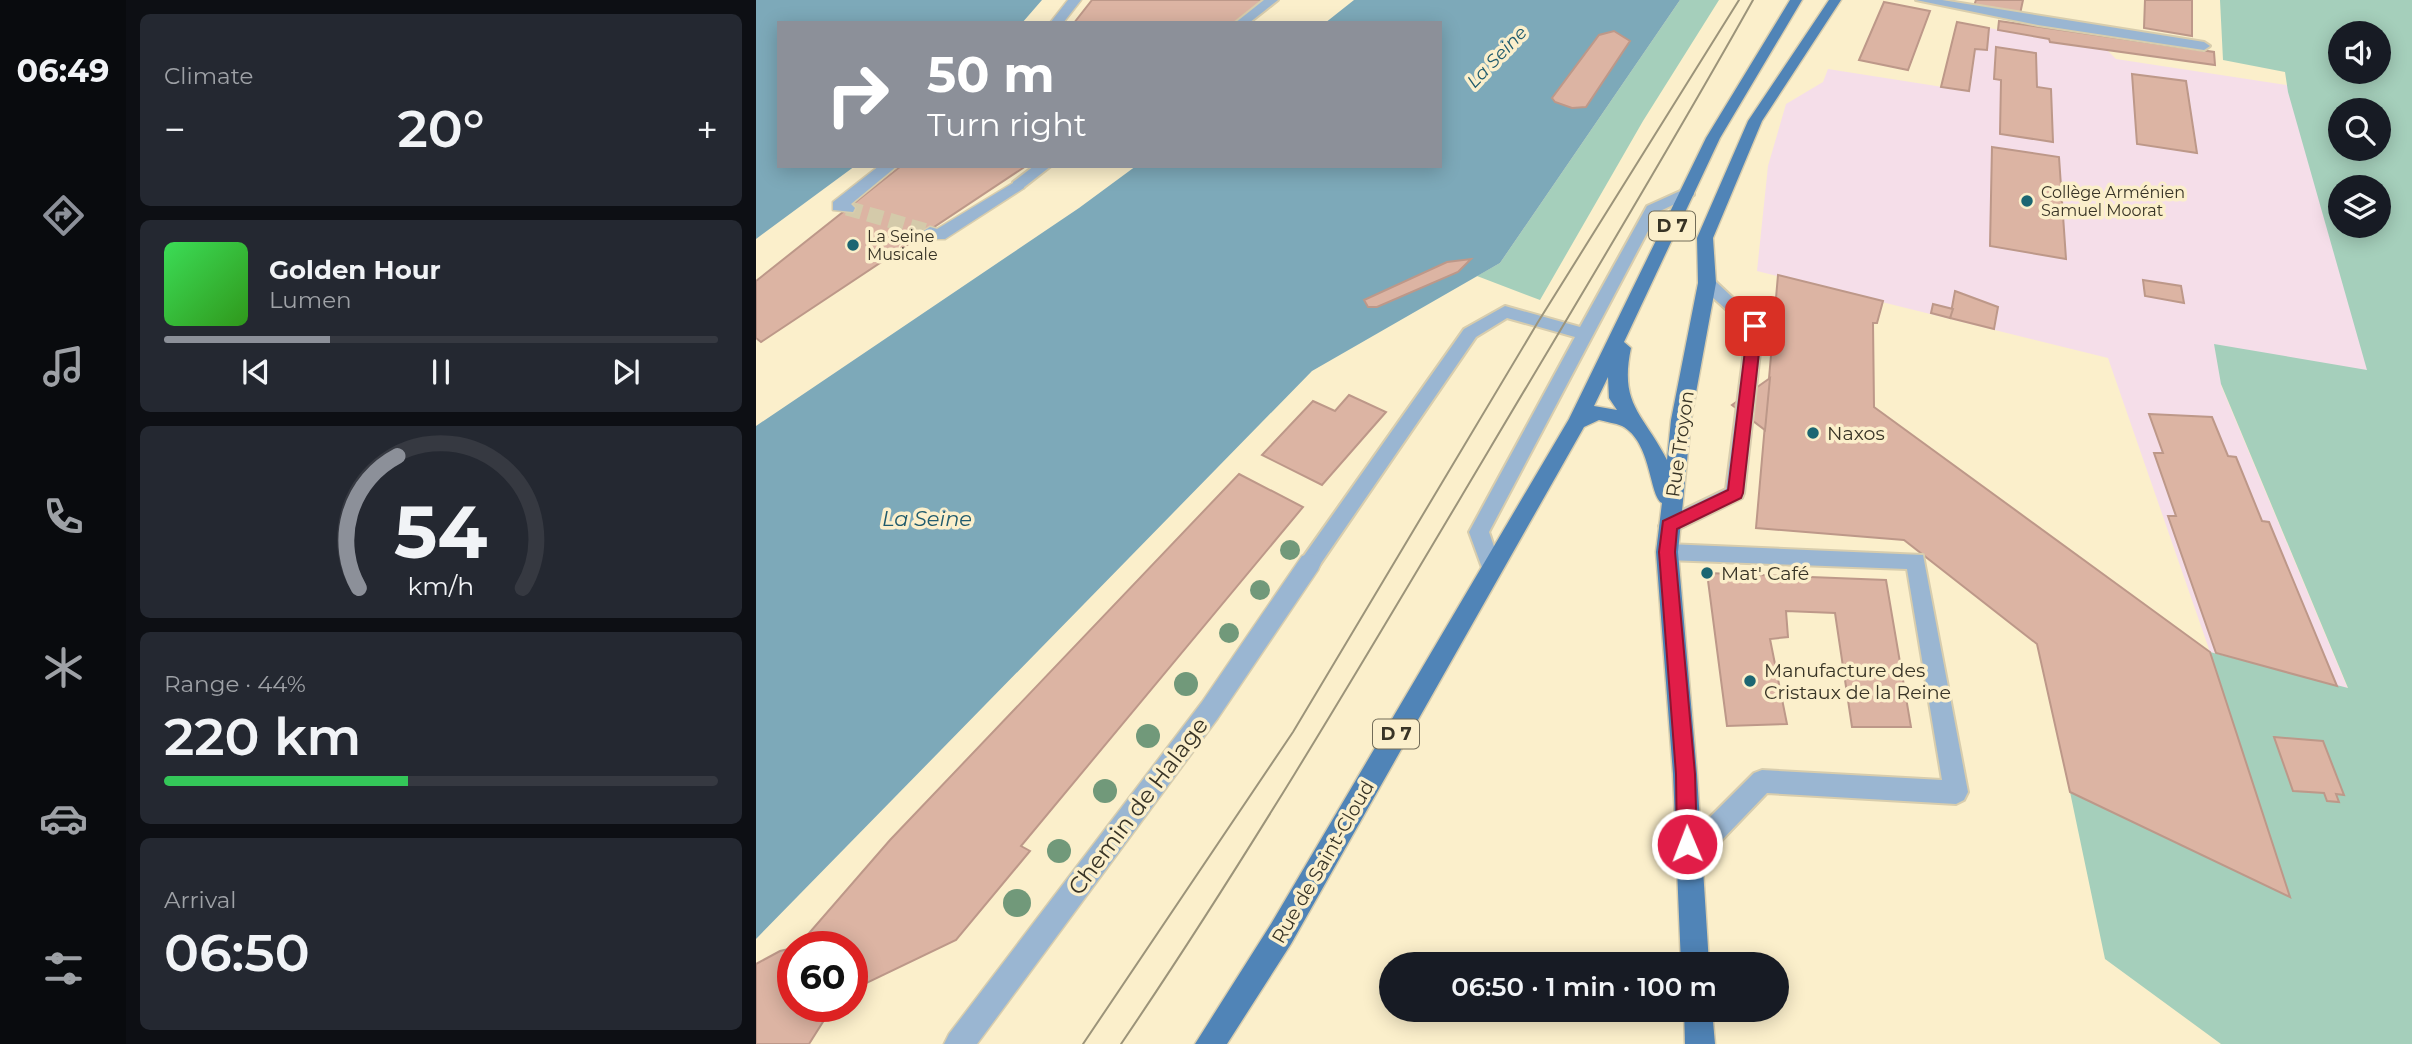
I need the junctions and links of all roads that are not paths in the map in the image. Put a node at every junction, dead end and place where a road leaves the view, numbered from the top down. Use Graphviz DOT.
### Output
graph roads {
  1 [pos="1075,0"];
  2 [pos="1272,0"];
  3 [pos="1796,0"];
  4 [pos="1835,0"];
  5 [pos="1922,0"];
  6 [pos="1058,21"];
  7 [pos="1244,21"];
  8 [pos="2204,46"];
  9 [pos="886,168"];
  10 [pos="1041,168"];
  11 [pos="1018,185"];
  12 [pos="1689,192"];
  13 [pos="847,208"];
  14 [pos="930,232"];
  15 [pos="1707,284"];
  16 [pos="1630,313"];
  17 [pos="1587,335"];
  18 [pos="1577,422"];
  19 [pos="1647,440"];
  20 [pos="1669,526"];
  21 [pos="1667,552"];
  22 [pos="1310,563"];
  23 [pos="1491,567"];
  24 [pos="1687,858"];
  25 [pos="1694,952"];
  26 [pos="1699,1022"];
  27 [pos="959,1044"];
  28 [pos="1210,1044"];
  29 [pos="1700,1044"];
  1 -- 6 [label="street"];
  2 -- 7 [label="lane"];
  3 -- 12 [label="main road, D 7"];
  4 -- 15 [label="main road, Rue Troyon / D 7"];
  5 -- 8 [label="lane"];
  9 -- 13 [label="street"];
  10 -- 11 [label="lane"];
  11 -- 14 [label="street"];
  12 -- 16 [label="main road, D 7"];
  12 -- 17 [label="lane"];
  15 -- 20 [label="main road, Rue Troyon / D 7"];
  15 -- 20 [label="lane"];
  16 -- 18 [label="main road, D 7"];
  16 -- 19 [label="main road"];
  17 -- 22 [label="lane"];
  17 -- 23 [label="lane"];
  18 -- 19 [label="main road"];
  18 -- 23 [label="main road, Rue de Saint-Cloud / D 7"];
  19 -- 20 [label="main road"];
  20 -- 21 [label="main road, Rue Troyon / D 7"];
  21 -- 24 [label="main road, Rue Troyon / D 7"];
  21 -- 24 [label="lane"];
  22 -- 27 [label="street, Chemin de Halage"];
  23 -- 28 [label="main road, Rue de Saint-Cloud / D 7"];
  24 -- 25 [label="main road, Rue Troyon / D 7"];
  26 -- 29 [label="main road"];
}
